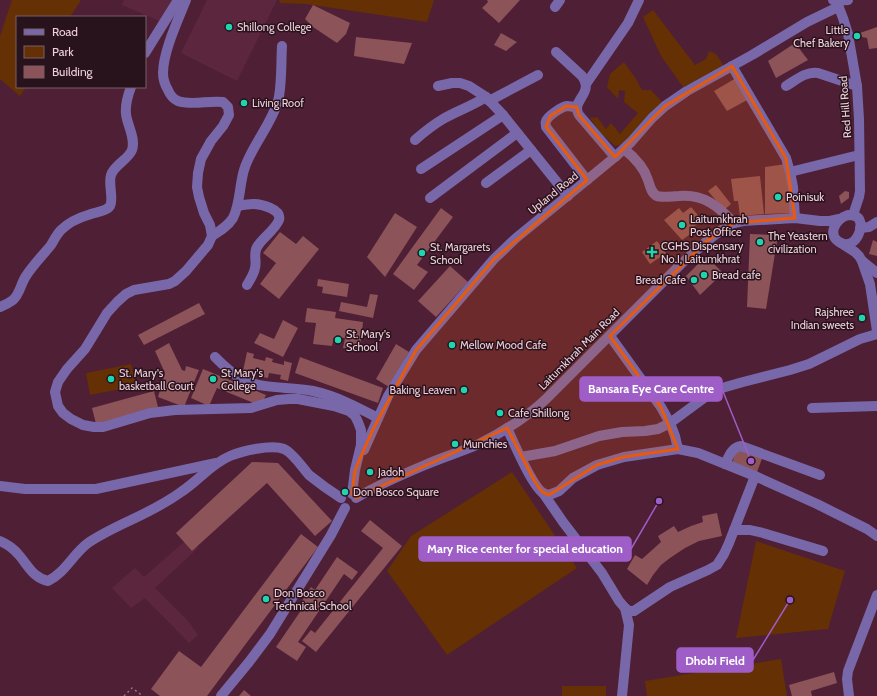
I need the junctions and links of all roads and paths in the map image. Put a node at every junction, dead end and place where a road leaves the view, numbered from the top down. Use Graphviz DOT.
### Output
graph roads {
  1 [pos="178,0"];
  2 [pos="186,0"];
  3 [pos="639,0"];
  4 [pos="848,0"];
  5 [pos="836,2"];
  6 [pos="282,46"];
  7 [pos="146,51"];
  8 [pos="556,52"];
  9 [pos="732,66"];
  10 [pos="538,75"];
  11 [pos="586,84"];
  12 [pos="438,86"];
  13 [pos="786,86"];
  14 [pos="857,86"];
  15 [pos="131,88"];
  16 [pos="488,99"];
  17 [pos="576,107"];
  18 [pos="503,115"];
  19 [pos="517,133"];
  20 [pos="415,140"];
  21 [pos="624,149"];
  22 [pos="531,150"];
  23 [pos="859,155"];
  24 [pos="615,157"];
  25 [pos="421,170"];
  26 [pos="790,172"];
  27 [pos="587,180"];
  28 [pos="486,183"];
  29 [pos="568,196"];
  30 [pos="430,198"];
  31 [pos="238,206"];
  32 [pos="853,215"];
  33 [pos="795,218"];
  34 [pos="839,219"];
  35 [pos="808,220"];
  36 [pos="877,222"];
  37 [pos="734,224"];
  38 [pos="859,232"];
  39 [pos="212,236"];
  40 [pos="838,240"];
  41 [pos="861,259"];
  42 [pos="877,273"];
  43 [pos="247,285"];
  44 [pos="0,307"];
  45 [pos="876,315"];
  46 [pos="877,332"];
  47 [pos="610,336"];
  48 [pos="215,357"];
  49 [pos="877,406"];
  50 [pos="812,408"];
  51 [pos="378,418"];
  52 [pos="670,423"];
  53 [pos="507,428"];
  54 [pos="678,449"];
  55 [pos="521,457"];
  56 [pos="218,462"];
  57 [pos="725,464"];
  58 [pos="355,470"];
  59 [pos="820,475"];
  60 [pos="755,476"];
  61 [pos="0,486"];
  62 [pos="544,493"];
  63 [pos="354,496"];
  64 [pos="343,503"];
  65 [pos="734,530"];
  66 [pos="877,536"];
  67 [pos="0,541"];
  68 [pos="823,551"];
  69 [pos="877,595"];
  70 [pos="625,608"];
  71 [pos="124,696"];
  72 [pos="143,696"];
  73 [pos="221,696"];
  74 [pos="622,696"];
  75 [pos="849,696"];
  1 -- 7 [label="street"];
  2 -- 39 [label="street"];
  3 -- 11 [label="street"];
  4 -- 5 [label="street"];
  5 -- 9 [label="street, Upland Road"];
  5 -- 14 [label="street, Red Hill Road"];
  6 -- 31 [label="street"];
  8 -- 11 [label="street"];
  9 -- 21 [label="street, Upland Road"];
  9 -- 26 [label="street"];
  10 -- 16 [label="street"];
  11 -- 17 [label="street"];
  12 -- 16 [label="street"];
  13 -- 14 [label="street"];
  14 -- 23 [label="street, Red Hill Road"];
  15 -- 44 [label="street"];
  16 -- 18 [label="street"];
  16 -- 20 [label="street"];
  17 -- 24 [label="street"];
  17 -- 27 [label="street"];
  18 -- 19 [label="street"];
  18 -- 25 [label="street"];
  19 -- 22 [label="street"];
  19 -- 30 [label="street"];
  21 -- 24 [label="street, Upland Road"];
  21 -- 37 [label="street"];
  22 -- 28 [label="street"];
  22 -- 29 [label="street"];
  23 -- 26 [label="street"];
  23 -- 32 [label="street, Red Hill Road"];
  24 -- 27 [label="street, Upland Road"];
  26 -- 33 [label="street"];
  27 -- 29 [label="street, Upland Road"];
  29 -- 51 [label="street, Upland Road"];
  31 -- 39 [label="street"];
  31 -- 43 [label="street"];
  32 -- 34 [label="street"];
  32 -- 38 [label="street"];
  33 -- 35 [label="street, Laitumkhrah Main Road"];
  33 -- 37 [label="street, Laitumkhrah Main Road"];
  34 -- 35 [label="street"];
  34 -- 40 [label="street"];
  35 -- 40 [label="street"];
  36 -- 38 [label="street"];
  37 -- 47 [label="street, Laitumkhrah Main Road"];
  38 -- 40 [label="street"];
  38 -- 41 [label="street"];
  39 -- 58 [label="street"];
  40 -- 41 [label="street"];
  41 -- 42 [label="street"];
  41 -- 45 [label="street"];
  45 -- 46 [label="street"];
  46 -- 52 [label="street"];
  47 -- 52 [label="street"];
  47 -- 53 [label="street, Laitumkhrah Main Road"];
  48 -- 51 [label="street"];
  49 -- 50 [label="street"];
  51 -- 58 [label="street, Upland Road"];
  52 -- 54 [label="street"];
  52 -- 55 [label="street"];
  53 -- 55 [label="street"];
  53 -- 63 [label="street, Laitumkhrah Main Road"];
  54 -- 57 [label="street"];
  54 -- 62 [label="street"];
  55 -- 62 [label="street"];
  56 -- 61 [label="street"];
  56 -- 64 [label="street"];
  56 -- 67 [label="street"];
  57 -- 59 [label="street"];
  57 -- 60 [label="street"];
  58 -- 63 [label="street"];
  60 -- 65 [label="street"];
  60 -- 66 [label="street"];
  62 -- 70 [label="street"];
  63 -- 64 [label="street, Laitumkhrah Main Road"];
  64 -- 73 [label="street"];
  65 -- 68 [label="street"];
  65 -- 70 [label="street"];
  69 -- 75 [label="street"];
  70 -- 74 [label="street"];
  71 -- 72 [label="path"];
}
